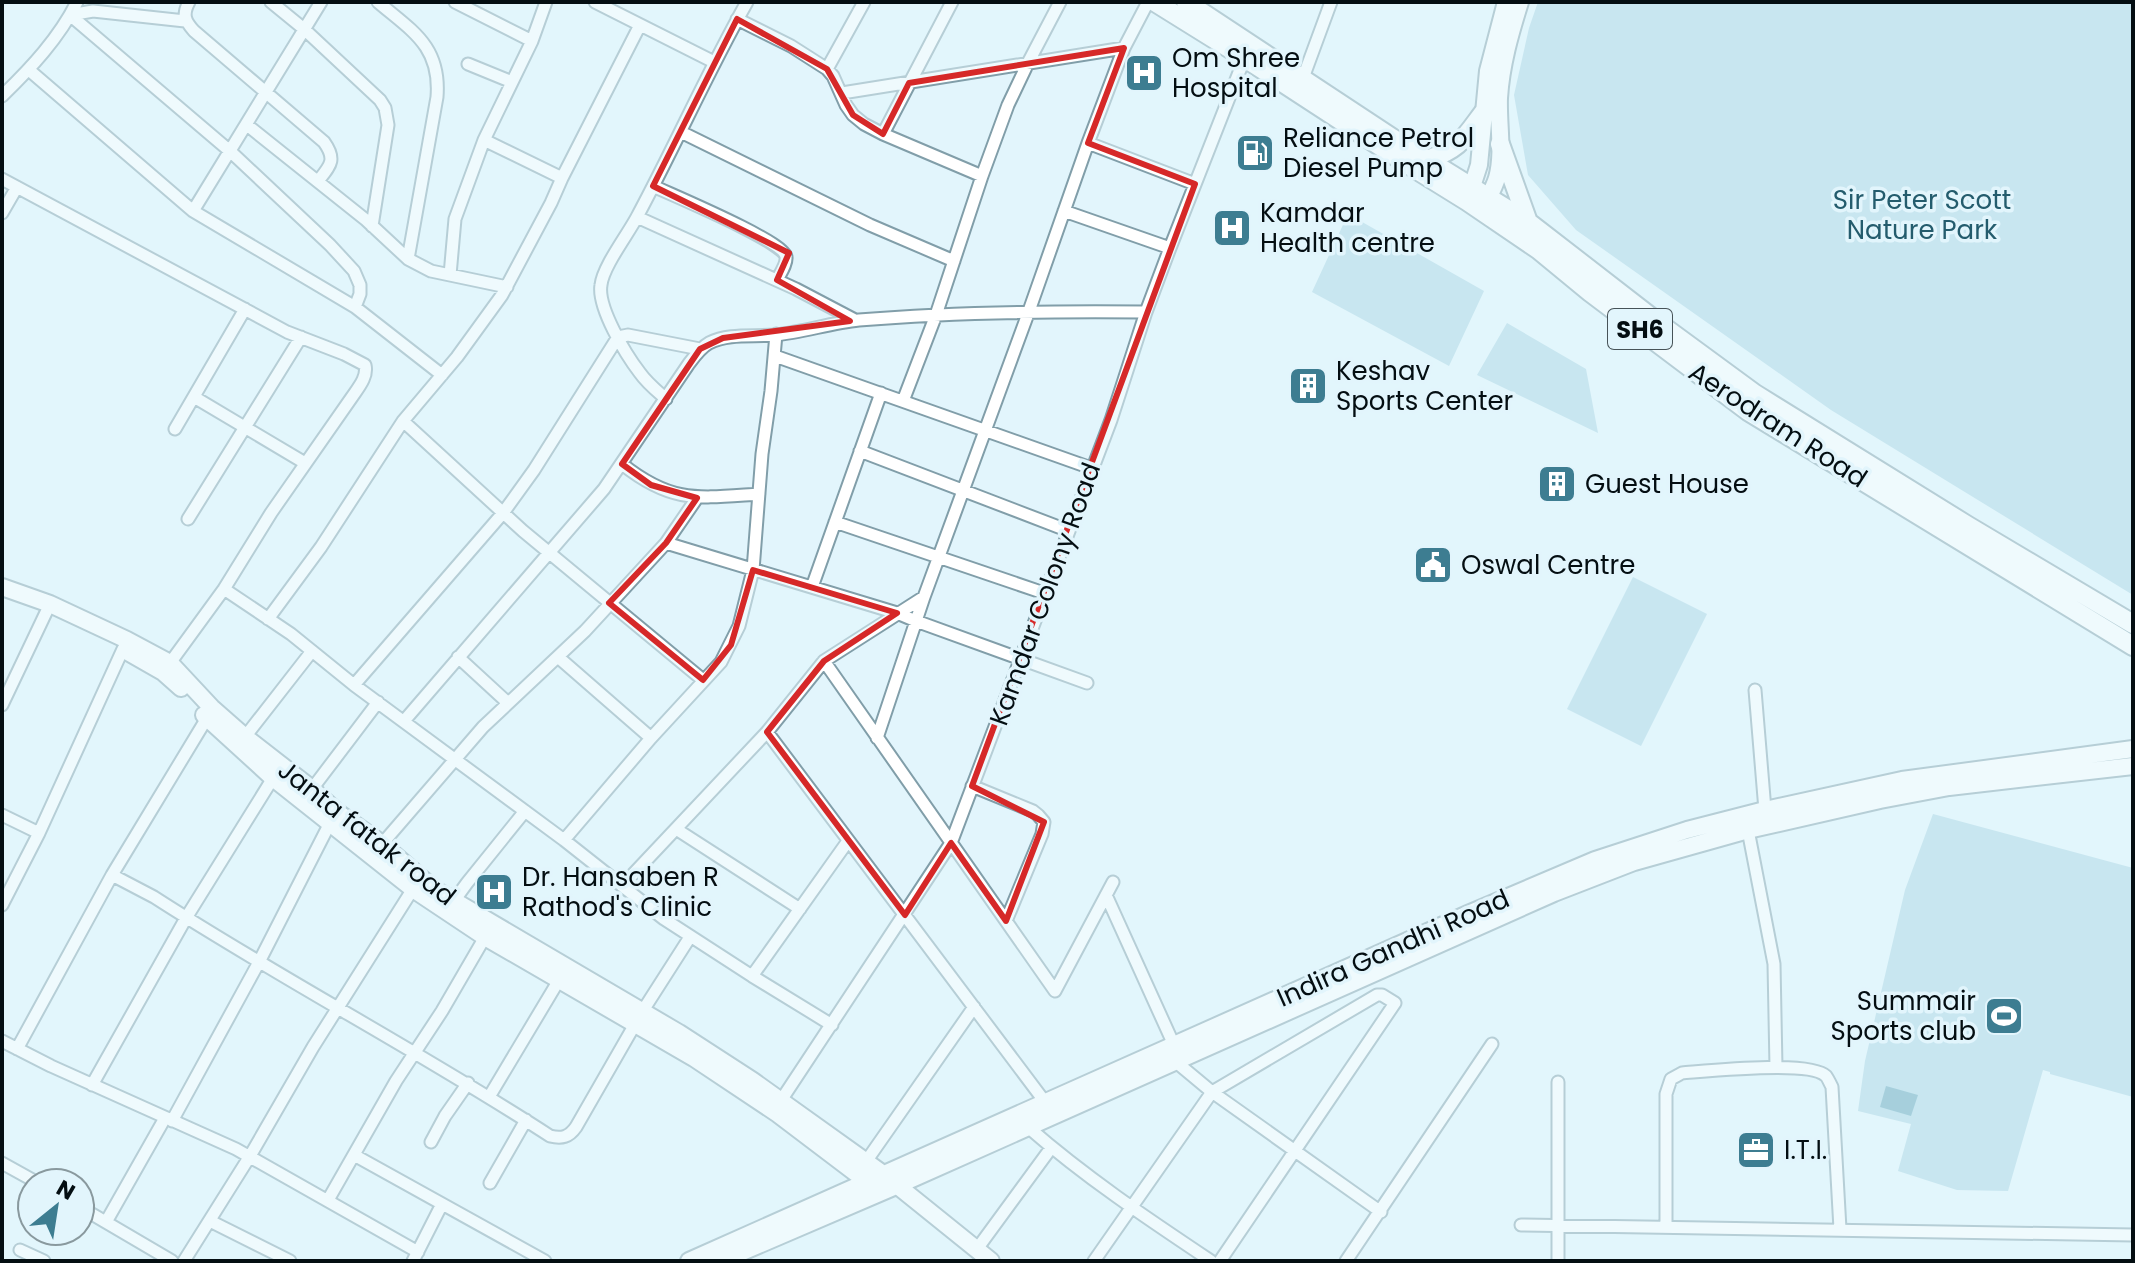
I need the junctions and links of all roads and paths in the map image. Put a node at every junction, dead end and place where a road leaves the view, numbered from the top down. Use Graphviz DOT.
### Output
graph roads {
  1 [pos="77,2"];
  2 [pos="189,2"];
  3 [pos="271,2"];
  4 [pos="321,2"];
  5 [pos="378,2"];
  6 [pos="455,2"];
  7 [pos="546,2"];
  8 [pos="595,2"];
  9 [pos="747,2"];
  10 [pos="864,2"];
  11 [pos="952,2"];
  12 [pos="1060,2"];
  13 [pos="1148,2"];
  14 [pos="1155,2"];
  15 [pos="1331,2"];
  16 [pos="1506,2"];
  17 [pos="1520,2"];
  18 [pos="1192,3"];
  19 [pos="70,15"];
  20 [pos="737,19"];
  21 [pos="185,21"];
  22 [pos="640,25"];
  23 [pos="304,29"];
  24 [pos="532,41"];
  25 [pos="1124,48"];
  26 [pos="1248,51"];
  27 [pos="714,62"];
  28 [pos="1028,63"];
  29 [pos="468,64"];
  30 [pos="827,69"];
  31 [pos="29,70"];
  32 [pos="1303,78"];
  33 [pos="512,82"];
  34 [pos="909,83"];
  35 [pos="266,93"];
  36 [pos="842,93"];
  37 [pos="2,96"];
  38 [pos="1483,113"];
  39 [pos="247,125"];
  40 [pos="681,132"];
  41 [pos="883,134"];
  42 [pos="484,140"];
  43 [pos="1088,143"];
  44 [pos="1500,144"];
  45 [pos="231,152"];
  46 [pos="1427,160"];
  47 [pos="982,176"];
  48 [pos="562,178"];
  49 [pos="2,179"];
  50 [pos="318,181"];
  51 [pos="1195,184"];
  52 [pos="653,186"];
  53 [pos="17,187"];
  54 [pos="1478,199"];
  55 [pos="193,211"];
  56 [pos="1064,211"];
  57 [pos="2,213"];
  58 [pos="637,217"];
  59 [pos="1528,222"];
  60 [pos="372,226"];
  61 [pos="1170,248"];
  62 [pos="408,259"];
  63 [pos="954,261"];
  64 [pos="450,275"];
  65 [pos="777,280"];
  66 [pos="507,287"];
  67 [pos="355,307"];
  68 [pos="245,309"];
  69 [pos="1029,311"];
  70 [pos="1146,312"];
  71 [pos="936,315"];
  72 [pos="855,320"];
  73 [pos="776,334"];
  74 [pos="301,337"];
  75 [pos="618,337"];
  76 [pos="700,349"];
  77 [pos="775,356"];
  78 [pos="442,375"];
  79 [pos="881,393"];
  80 [pos="194,397"];
  81 [pos="666,399"];
  82 [pos="903,401"];
  83 [pos="403,421"];
  84 [pos="244,427"];
  85 [pos="175,429"];
  86 [pos="985,430"];
  87 [pos="860,451"];
  88 [pos="305,463"];
  89 [pos="622,464"];
  90 [pos="1091,468"];
  91 [pos="963,490"];
  92 [pos="759,494"];
  93 [pos="697,498"];
  94 [pos="503,513"];
  95 [pos="188,519"];
  96 [pos="835,522"];
  97 [pos="1069,531"];
  98 [pos="666,543"];
  99 [pos="549,553"];
  100 [pos="938,557"];
  101 [pos="753,570"];
  102 [pos="2,587"];
  103 [pos="812,587"];
  104 [pos="224,589"];
  105 [pos="1044,593"];
  106 [pos="924,597"];
  107 [pos="2,598"];
  108 [pos="609,603"];
  109 [pos="48,609"];
  110 [pos="897,613"];
  111 [pos="268,619"];
  112 [pos="916,621"];
  113 [pos="2133,624"];
  114 [pos="2133,646"];
  115 [pos="123,649"];
  116 [pos="312,651"];
  117 [pos="458,657"];
  118 [pos="558,657"];
  119 [pos="1021,658"];
  120 [pos="824,661"];
  121 [pos="170,663"];
  122 [pos="703,680"];
  123 [pos="1087,683"];
  124 [pos="354,685"];
  125 [pos="1755,690"];
  126 [pos="378,702"];
  127 [pos="508,703"];
  128 [pos="2,705"];
  129 [pos="207,718"];
  130 [pos="404,721"];
  131 [pos="767,732"];
  132 [pos="651,738"];
  133 [pos="877,738"];
  134 [pos="241,742"];
  135 [pos="2133,749"];
  136 [pos="455,759"];
  137 [pos="2133,766"];
  138 [pos="273,778"];
  139 [pos="972,786"];
  140 [pos="312,789"];
  141 [pos="1765,810"];
  142 [pos="525,811"];
  143 [pos="2,815"];
  144 [pos="330,823"];
  145 [pos="676,829"];
  146 [pos="1748,830"];
  147 [pos="39,833"];
  148 [pos="564,840"];
  149 [pos="848,841"];
  150 [pos="951,843"];
  151 [pos="382,844"];
  152 [pos="112,875"];
  153 [pos="1113,882"];
  154 [pos="417,883"];
  155 [pos="622,886"];
  156 [pos="1106,895"];
  157 [pos="2,905"];
  158 [pos="451,907"];
  159 [pos="800,909"];
  160 [pos="905,915"];
  161 [pos="186,918"];
  162 [pos="1006,921"];
  163 [pos="485,937"];
  164 [pos="690,937"];
  165 [pos="259,962"];
  166 [pos="752,976"];
  167 [pos="559,980"];
  168 [pos="974,1007"];
  169 [pos="339,1008"];
  170 [pos="639,1018"];
  171 [pos="832,1025"];
  172 [pos="2,1041"];
  173 [pos="1492,1044"];
  174 [pos="17,1049"];
  175 [pos="413,1053"];
  176 [pos="1175,1053"];
  177 [pos="1776,1067"];
  178 [pos="1558,1082"];
  179 [pos="468,1083"];
  180 [pos="92,1085"];
  181 [pos="1212,1092"];
  182 [pos="489,1097"];
  183 [pos="1045,1102"];
  184 [pos="778,1106"];
  185 [pos="168,1119"];
  186 [pos="526,1120"];
  187 [pos="1028,1127"];
  188 [pos="431,1142"];
  189 [pos="1051,1148"];
  190 [pos="1295,1151"];
  191 [pos="354,1155"];
  192 [pos="250,1156"];
  193 [pos="865,1163"];
  194 [pos="875,1178"];
  195 [pos="490,1183"];
  196 [pos="888,1189"];
  197 [pos="328,1200"];
  198 [pos="442,1204"];
  199 [pos="1132,1208"];
  200 [pos="1381,1212"];
  201 [pos="96,1216"];
  202 [pos="210,1221"];
  203 [pos="106,1222"];
  204 [pos="1521,1225"];
  205 [pos="1559,1225"];
  206 [pos="1666,1227"];
  207 [pos="1840,1229"];
  208 [pos="2133,1235"];
  209 [pos="977,1249"];
  210 [pos="20,1250"];
  211 [pos="415,1256"];
  212 [pos="44,1261"];
  213 [pos="172,1261"];
  214 [pos="184,1261"];
  215 [pos="290,1261"];
  216 [pos="545,1261"];
  217 [pos="689,1261"];
  218 [pos="721,1261"];
  219 [pos="991,1261"];
  220 [pos="1094,1261"];
  221 [pos="1211,1261"];
  222 [pos="1220,1261"];
  223 [pos="1346,1261"];
  224 [pos="1558,1261"];
  1 -- 19 [label="street"];
  2 -- 21 [label="street"];
  3 -- 23 [label="street"];
  4 -- 23 [label="street"];
  5 -- 62 [label="street"];
  6 -- 24 [label="street"];
  7 -- 24 [label="street"];
  8 -- 22 [label="street"];
  9 -- 20 [label="street"];
  10 -- 30 [label="street"];
  11 -- 34 [label="street"];
  12 -- 28 [label="street"];
  13 -- 25 [label="street"];
  14 -- 26 [label="main road, Aerodram Road / SH6"];
  15 -- 32 [label="street"];
  16 -- 38 [label="main road"];
  17 -- 44 [label="main road"];
  18 -- 26 [label="main road, Aerodram Road / SH6"];
  19 -- 21 [label="street"];
  19 -- 31 [label="street"];
  19 -- 45 [label="street"];
  20 -- 27 [label="street"];
  20 -- 30 [label="street"];
  21 -- 35 [label="street"];
  22 -- 27 [label="street"];
  22 -- 48 [label="street"];
  23 -- 35 [label="street"];
  23 -- 60 [label="street"];
  24 -- 33 [label="street"];
  25 -- 28 [label="street"];
  25 -- 43 [label="street"];
  26 -- 32 [label="main road, Aerodram Road / SH6"];
  26 -- 51 [label="street, Kamdar Colony Road"];
  26 -- 54 [label="main road, Aerodram Road / SH6"];
  27 -- 40 [label="street"];
  28 -- 34 [label="street"];
  28 -- 47 [label="street"];
  29 -- 33 [label="street"];
  30 -- 36 [label="street"];
  31 -- 37 [label="street"];
  31 -- 55 [label="street"];
  32 -- 46 [label="main road, Aerodram Road / SH6"];
  33 -- 42 [label="street"];
  34 -- 36 [label="street"];
  34 -- 41 [label="street"];
  35 -- 39 [label="street"];
  35 -- 50 [label="street"];
  36 -- 41 [label="street"];
  38 -- 46 [label="main road"];
  38 -- 54 [label="main road"];
  39 -- 45 [label="street"];
  39 -- 50 [label="street"];
  40 -- 52 [label="street"];
  40 -- 63 [label="street"];
  41 -- 47 [label="street"];
  42 -- 48 [label="street"];
  42 -- 64 [label="street"];
  43 -- 51 [label="street"];
  43 -- 56 [label="street"];
  44 -- 54 [label="main road"];
  44 -- 59 [label="main road"];
  45 -- 55 [label="street"];
  45 -- 67 [label="street"];
  46 -- 54 [label="main road, Aerodram Road / SH6"];
  47 -- 63 [label="street"];
  48 -- 66 [label="street"];
  49 -- 53 [label="street"];
  50 -- 60 [label="street"];
  51 -- 61 [label="street, Kamdar Colony Road"];
  52 -- 58 [label="street"];
  52 -- 65 [label="street"];
  53 -- 57 [label="street"];
  53 -- 68 [label="street"];
  54 -- 59 [label="main road, Aerodram Road / SH6"];
  54 -- 114 [label="main road, Aerodram Road / SH6"];
  55 -- 67 [label="street"];
  56 -- 61 [label="street"];
  56 -- 69 [label="street"];
  58 -- 65 [label="street"];
  58 -- 75 [label="street"];
  59 -- 113 [label="main road, Aerodram Road / SH6"];
  60 -- 62 [label="street"];
  61 -- 70 [label="street, Kamdar Colony Road"];
  62 -- 64 [label="street"];
  63 -- 71 [label="street"];
  64 -- 66 [label="street"];
  65 -- 72 [label="street"];
  66 -- 78 [label="street"];
  67 -- 78 [label="street"];
  68 -- 74 [label="street"];
  68 -- 80 [label="street"];
  69 -- 70 [label="street"];
  69 -- 71 [label="street"];
  69 -- 86 [label="street"];
  70 -- 90 [label="street, Kamdar Colony Road"];
  71 -- 72 [label="street"];
  71 -- 82 [label="street"];
  72 -- 73 [label="street"];
  73 -- 76 [label="street"];
  73 -- 77 [label="street"];
  74 -- 84 [label="street"];
  74 -- 88 [label="street"];
  75 -- 76 [label="street"];
  75 -- 81 [label="street"];
  75 -- 94 [label="street"];
  76 -- 81 [label="street"];
  77 -- 79 [label="street"];
  77 -- 92 [label="street"];
  78 -- 83 [label="street"];
  79 -- 82 [label="street"];
  79 -- 87 [label="street"];
  80 -- 84 [label="street"];
  80 -- 85 [label="street"];
  81 -- 89 [label="street"];
  82 -- 86 [label="street"];
  83 -- 94 [label="street"];
  83 -- 111 [label="street"];
  84 -- 88 [label="street"];
  84 -- 95 [label="street"];
  86 -- 90 [label="street"];
  86 -- 91 [label="street"];
  87 -- 91 [label="street"];
  87 -- 96 [label="street"];
  88 -- 104 [label="street"];
  89 -- 93 [label="street"];
  89 -- 99 [label="street"];
  90 -- 97 [label="street, Kamdar Colony Road"];
  91 -- 97 [label="street"];
  91 -- 100 [label="street"];
  92 -- 93 [label="street"];
  92 -- 101 [label="street"];
  93 -- 98 [label="street"];
  94 -- 99 [label="street"];
  94 -- 124 [label="street"];
  96 -- 100 [label="street"];
  96 -- 103 [label="street"];
  97 -- 105 [label="street, Kamdar Colony Road"];
  98 -- 101 [label="street"];
  98 -- 108 [label="street"];
  99 -- 108 [label="street"];
  99 -- 117 [label="street"];
  100 -- 105 [label="street"];
  100 -- 106 [label="street"];
  101 -- 103 [label="street"];
  101 -- 122 [label="street"];
  102 -- 109 [label="main road, Janta fatak road"];
  103 -- 110 [label="street"];
  104 -- 111 [label="street"];
  104 -- 121 [label="street"];
  105 -- 119 [label="street, Kamdar Colony Road"];
  106 -- 110 [label="street"];
  106 -- 112 [label="street"];
  107 -- 109 [label="main road"];
  108 -- 118 [label="street"];
  108 -- 122 [label="street"];
  109 -- 115 [label="main road"];
  109 -- 121 [label="main road, Janta fatak road"];
  109 -- 128 [label="street"];
  110 -- 112 [label="street"];
  110 -- 120 [label="street"];
  111 -- 116 [label="street"];
  112 -- 119 [label="street"];
  112 -- 133 [label="street"];
  115 -- 129 [label="main road"];
  115 -- 147 [label="street"];
  116 -- 124 [label="street"];
  116 -- 134 [label="street"];
  117 -- 127 [label="street"];
  117 -- 130 [label="street"];
  118 -- 127 [label="street"];
  118 -- 132 [label="street"];
  119 -- 123 [label="street"];
  119 -- 139 [label="street, Kamdar Colony Road"];
  120 -- 131 [label="street"];
  120 -- 133 [label="street"];
  121 -- 134 [label="main road, Janta fatak road"];
  122 -- 132 [label="street"];
  124 -- 126 [label="street"];
  125 -- 141 [label="street"];
  126 -- 130 [label="street"];
  126 -- 140 [label="street"];
  127 -- 136 [label="street"];
  129 -- 134 [label="main road"];
  129 -- 152 [label="street"];
  130 -- 136 [label="street"];
  131 -- 145 [label="street"];
  131 -- 149 [label="street"];
  132 -- 148 [label="street"];
  133 -- 150 [label="street"];
  134 -- 138 [label="main road"];
  134 -- 140 [label="main road, Janta fatak road"];
  135 -- 141 [label="main road, Indira Gandhi Road"];
  136 -- 142 [label="street"];
  136 -- 151 [label="street"];
  137 -- 146 [label="main road, Indira Gandhi Road"];
  138 -- 144 [label="main road"];
  138 -- 161 [label="street"];
  139 -- 150 [label="street, Kamdar Colony Road"];
  139 -- 162 [label="street"];
  140 -- 151 [label="main road, Janta fatak road"];
  141 -- 176 [label="main road, Indira Gandhi Road"];
  142 -- 148 [label="street"];
  142 -- 158 [label="street"];
  143 -- 147 [label="street"];
  144 -- 154 [label="main road"];
  144 -- 165 [label="street"];
  145 -- 155 [label="street"];
  145 -- 159 [label="street"];
  146 -- 176 [label="main road, Indira Gandhi Road"];
  146 -- 177 [label="street"];
  147 -- 157 [label="street"];
  148 -- 155 [label="street"];
  149 -- 159 [label="street"];
  149 -- 160 [label="street"];
  150 -- 160 [label="street, Kamdar Colony Road"];
  150 -- 162 [label="street"];
  151 -- 154 [label="main road, Janta fatak road"];
  152 -- 161 [label="street"];
  152 -- 174 [label="street"];
  153 -- 156 [label="street"];
  154 -- 158 [label="main road, Janta fatak road"];
  154 -- 169 [label="street"];
  155 -- 164 [label="street"];
  156 -- 162 [label="street"];
  156 -- 176 [label="street"];
  158 -- 163 [label="main road"];
  158 -- 170 [label="main road, Janta fatak road"];
  159 -- 166 [label="street"];
  160 -- 168 [label="street"];
  160 -- 171 [label="street, Kamdar Colony Road"];
  161 -- 165 [label="street"];
  161 -- 180 [label="street"];
  163 -- 167 [label="main road"];
  163 -- 175 [label="street"];
  164 -- 166 [label="street"];
  164 -- 170 [label="street"];
  165 -- 169 [label="street"];
  165 -- 185 [label="street"];
  166 -- 171 [label="street"];
  167 -- 170 [label="main road"];
  167 -- 182 [label="street"];
  168 -- 183 [label="street"];
  168 -- 193 [label="street"];
  169 -- 175 [label="street"];
  169 -- 192 [label="street"];
  170 -- 184 [label="main road, Janta fatak road"];
  170 -- 186 [label="street"];
  171 -- 184 [label="street, Kamdar Colony Road"];
  172 -- 174 [label="street"];
  173 -- 200 [label="street"];
  174 -- 180 [label="street"];
  175 -- 179 [label="street"];
  175 -- 191 [label="street"];
  176 -- 181 [label="street"];
  176 -- 183 [label="main road, Indira Gandhi Road"];
  176 -- 187 [label="main road, Indira Gandhi Road"];
  177 -- 206 [label="street"];
  177 -- 207 [label="street"];
  178 -- 205 [label="street"];
  179 -- 182 [label="street"];
  179 -- 188 [label="street"];
  180 -- 185 [label="street"];
  181 -- 190 [label="street"];
  181 -- 190 [label="street"];
  181 -- 199 [label="street"];
  182 -- 186 [label="street"];
  183 -- 194 [label="main road, Indira Gandhi Road"];
  184 -- 193 [label="main road, Janta fatak road"];
  184 -- 194 [label="main road"];
  185 -- 192 [label="street"];
  185 -- 203 [label="street"];
  186 -- 195 [label="street"];
  187 -- 189 [label="street"];
  187 -- 196 [label="main road, Indira Gandhi Road"];
  189 -- 199 [label="street"];
  189 -- 209 [label="street"];
  190 -- 200 [label="street"];
  190 -- 222 [label="street"];
  191 -- 197 [label="street"];
  191 -- 198 [label="street"];
  192 -- 197 [label="street"];
  192 -- 202 [label="street"];
  193 -- 194 [label="main road, Janta fatak road"];
  194 -- 196 [label="main road, Janta fatak road"];
  194 -- 217 [label="main road, Indira Gandhi Road"];
  196 -- 209 [label="main road, Janta fatak road"];
  196 -- 218 [label="main road, Indira Gandhi Road"];
  197 -- 211 [label="street"];
  198 -- 211 [label="street"];
  198 -- 216 [label="street"];
  199 -- 220 [label="street"];
  199 -- 221 [label="street"];
  200 -- 223 [label="street"];
  201 -- 203 [label="street"];
  202 -- 214 [label="street"];
  202 -- 215 [label="street"];
  203 -- 213 [label="street"];
  204 -- 205 [label="street"];
  205 -- 206 [label="street"];
  205 -- 224 [label="street"];
  206 -- 207 [label="street"];
  207 -- 208 [label="street"];
  209 -- 219 [label="main road, Janta fatak road"];
  210 -- 212 [label="street"];
}
